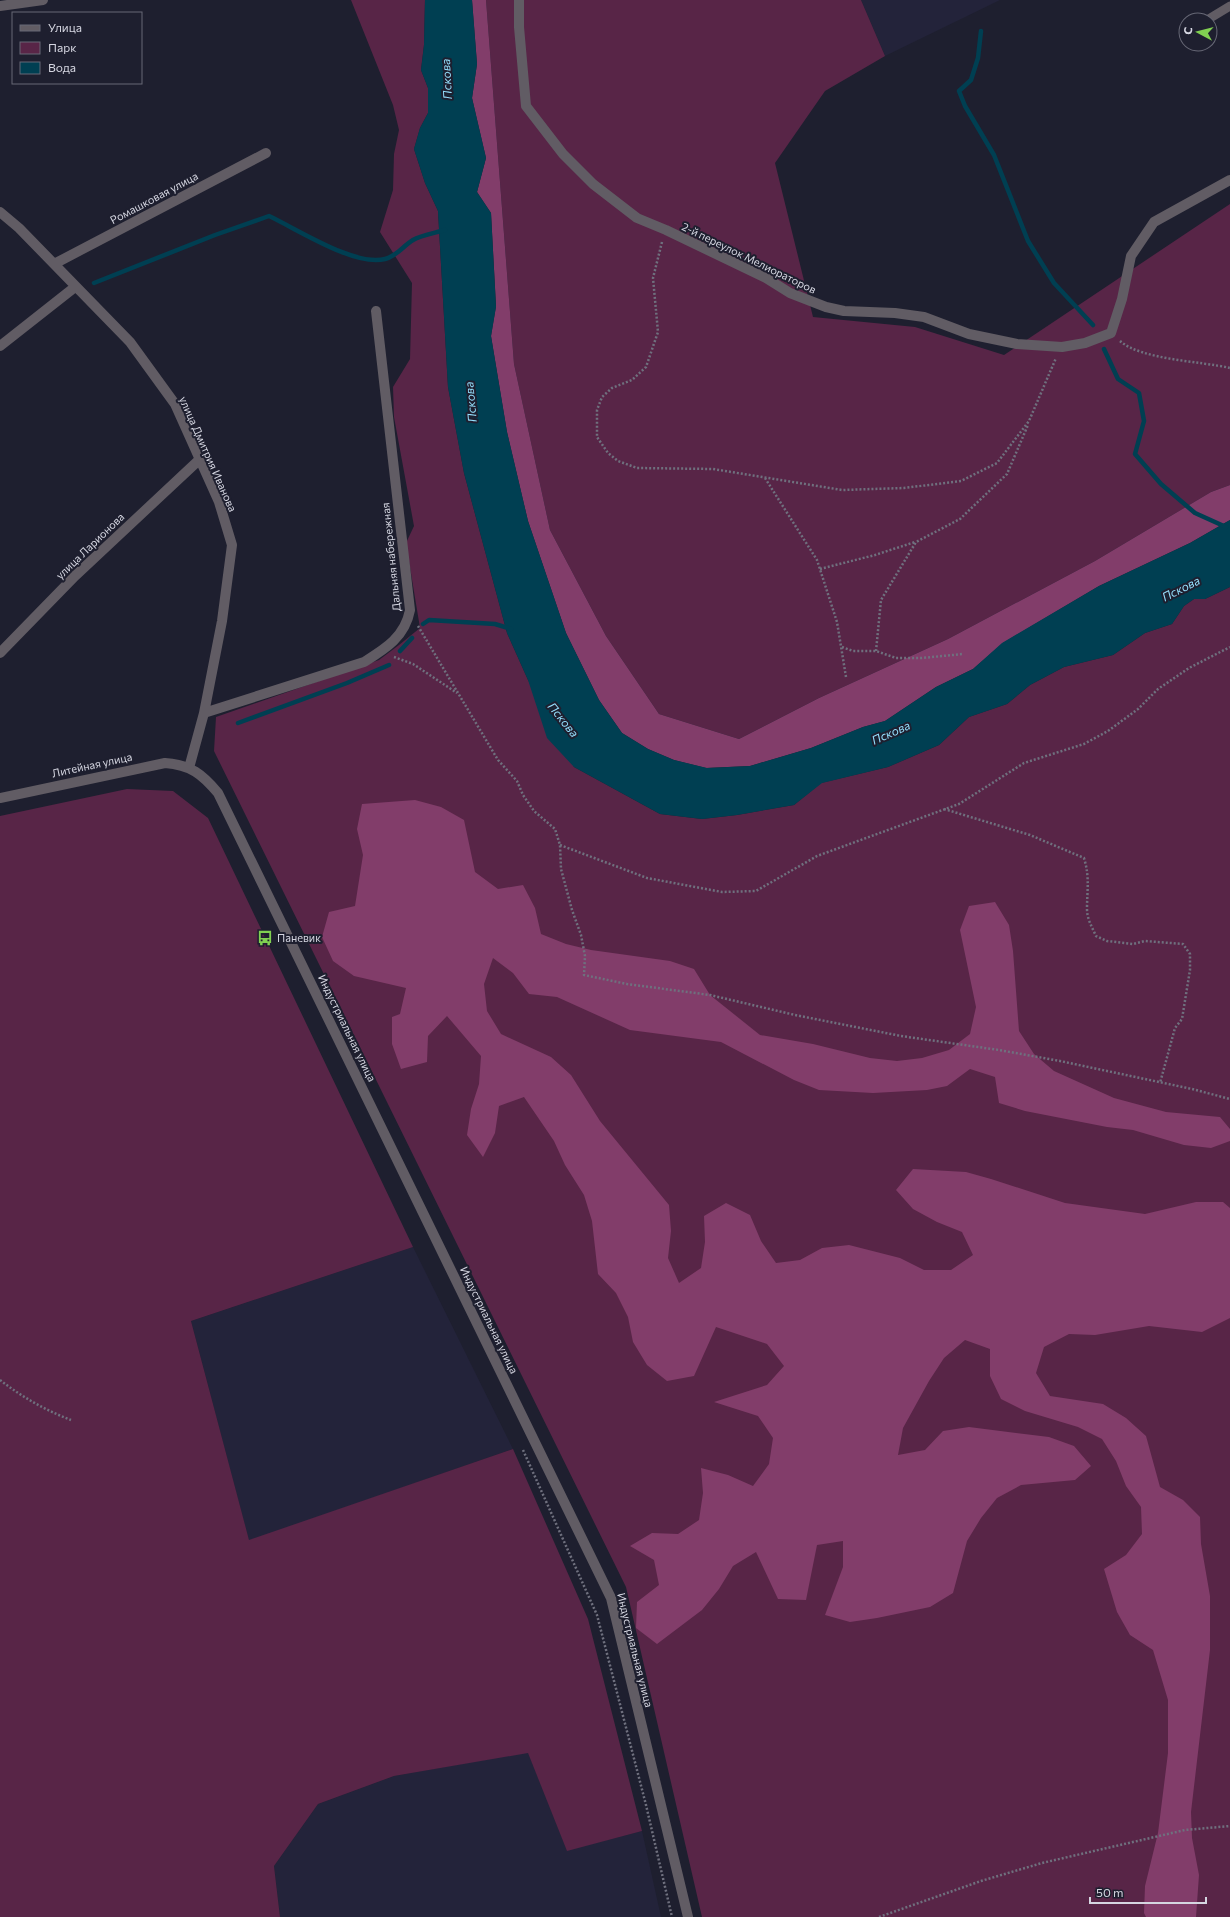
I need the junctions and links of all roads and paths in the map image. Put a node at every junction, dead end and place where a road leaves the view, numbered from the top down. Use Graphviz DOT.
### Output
graph roads {
  1 [pos="43,0"];
  2 [pos="519,0"];
  3 [pos="0,6"];
  4 [pos="1230,6"];
  5 [pos="1218,14"];
  6 [pos="266,152"];
  7 [pos="1230,180"];
  8 [pos="0,212"];
  9 [pos="666,230"];
  10 [pos="54,264"];
  11 [pos="75,287"];
  12 [pos="376,311"];
  13 [pos="1111,333"];
  14 [pos="0,346"];
  15 [pos="1062,347"];
  16 [pos="1230,368"];
  17 [pos="1029,421"];
  18 [pos="199,460"];
  19 [pos="765,478"];
  20 [pos="916,542"];
  21 [pos="820,569"];
  22 [pos="410,610"];
  23 [pos="842,647"];
  24 [pos="1230,647"];
  25 [pos="876,651"];
  26 [pos="0,653"];
  27 [pos="379,653"];
  28 [pos="963,654"];
  29 [pos="846,677"];
  30 [pos="459,694"];
  31 [pos="204,713"];
  32 [pos="188,768"];
  33 [pos="0,798"];
  34 [pos="944,809"];
  35 [pos="560,845"];
  36 [pos="1160,1083"];
  37 [pos="1230,1099"];
  38 [pos="0,1380"];
  39 [pos="71,1420"];
  40 [pos="523,1449"];
  41 [pos="1230,1826"];
  42 [pos="672,1917"];
  43 [pos="688,1917"];
  44 [pos="879,1917"];
  1 -- 3 [label="street"];
  2 -- 9 [label="street, 2-й переулок Мелиораторов"];
  4 -- 5 [label="lane"];
  6 -- 10 [label="street, Ромашковая улица"];
  7 -- 13 [label="street"];
  8 -- 10 [label="street, улица Дмитрия Иванова"];
  9 -- 15 [label="street, 2-й переулок Мелиораторов"];
  9 -- 19 [label="path"];
  10 -- 11 [label="street, улица Дмитрия Иванова"];
  11 -- 14 [label="street"];
  11 -- 18 [label="street, улица Дмитрия Иванова"];
  12 -- 22 [label="street, Дальняя набережная"];
  13 -- 15 [label="street, 2-й переулок Мелиораторов"];
  13 -- 16 [label="path"];
  15 -- 17 [label="path"];
  17 -- 19 [label="path"];
  17 -- 20 [label="path"];
  18 -- 26 [label="street, улица Ларионова"];
  18 -- 31 [label="street, улица Дмитрия Иванова"];
  19 -- 21 [label="path"];
  20 -- 21 [label="path"];
  20 -- 25 [label="path"];
  21 -- 23 [label="path"];
  22 -- 27 [label="street, Дальняя набережная"];
  22 -- 30 [label="path"];
  23 -- 25 [label="path"];
  23 -- 29 [label="path"];
  24 -- 34 [label="path"];
  25 -- 28 [label="path"];
  27 -- 30 [label="path"];
  27 -- 31 [label="street, Дальняя набережная"];
  30 -- 35 [label="path"];
  31 -- 32 [label="street, улица Дмитрия Иванова"];
  32 -- 33 [label="street, Литейная улица"];
  32 -- 43 [label="street, Индустриальная улица"];
  34 -- 35 [label="path"];
  34 -- 36 [label="path"];
  35 -- 36 [label="path"];
  36 -- 37 [label="path"];
  38 -- 39 [label="path"];
  40 -- 42 [label="path"];
  41 -- 44 [label="path"];
}
